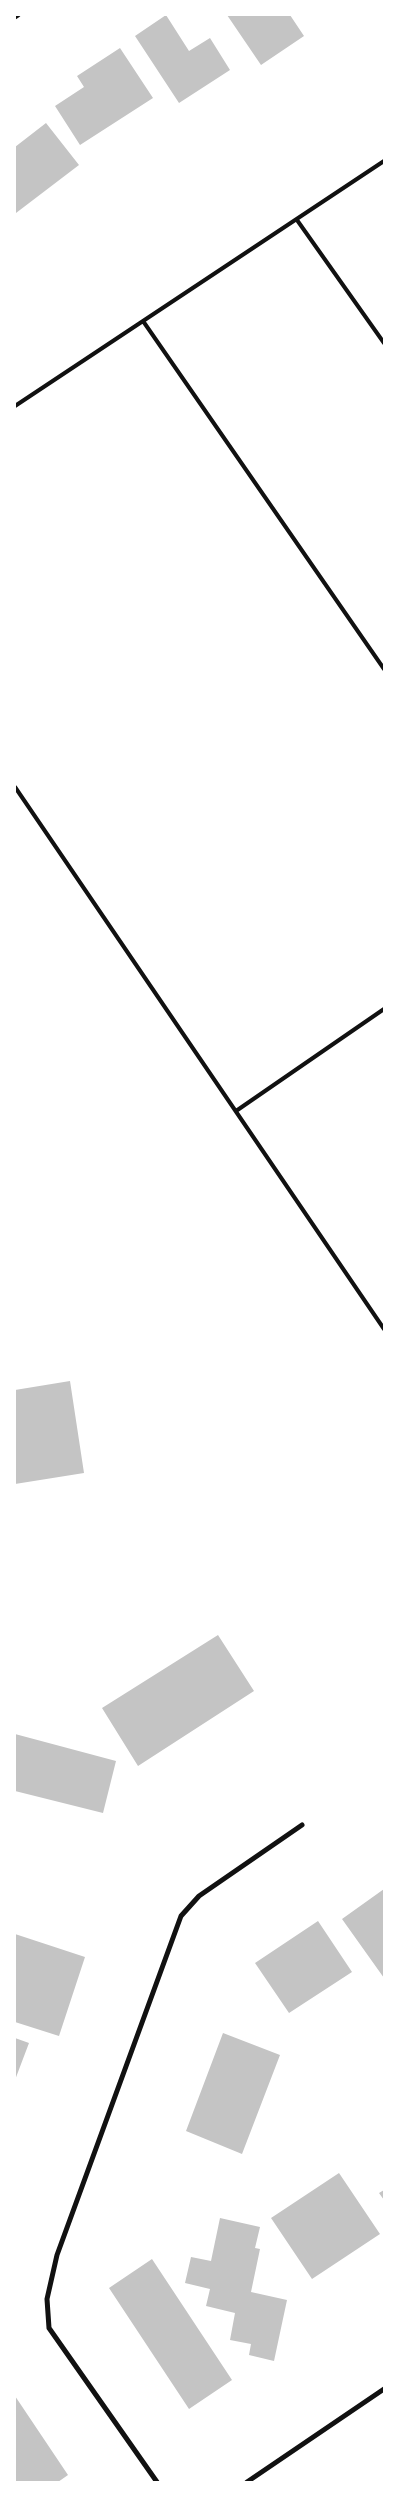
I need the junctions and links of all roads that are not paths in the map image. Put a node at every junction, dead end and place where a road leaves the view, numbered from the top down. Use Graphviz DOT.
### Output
graph roads {
  1 [pos="384,162"];
  2 [pos="296,220"];
  3 [pos="143,321"];
  4 [pos="384,343"];
  5 [pos="15,406"];
  6 [pos="384,669"];
  7 [pos="15,787"];
  8 [pos="384,1009"];
  9 [pos="236,1112"];
  10 [pos="384,1329"];
  11 [pos="302,1825"];
  12 [pos="384,2389"];
  13 [pos="157,2482"];
  14 [pos="247,2482"];
  1 -- 2 [label="lane"];
  2 -- 3 [label="lane"];
  2 -- 4 [label="lane"];
  3 -- 5 [label="lane"];
  3 -- 6 [label="lane"];
  7 -- 9 [label="lane"];
  8 -- 9 [label="lane"];
  9 -- 10 [label="lane"];
  11 -- 13 [label="street"];
  12 -- 14 [label="street"];
}
